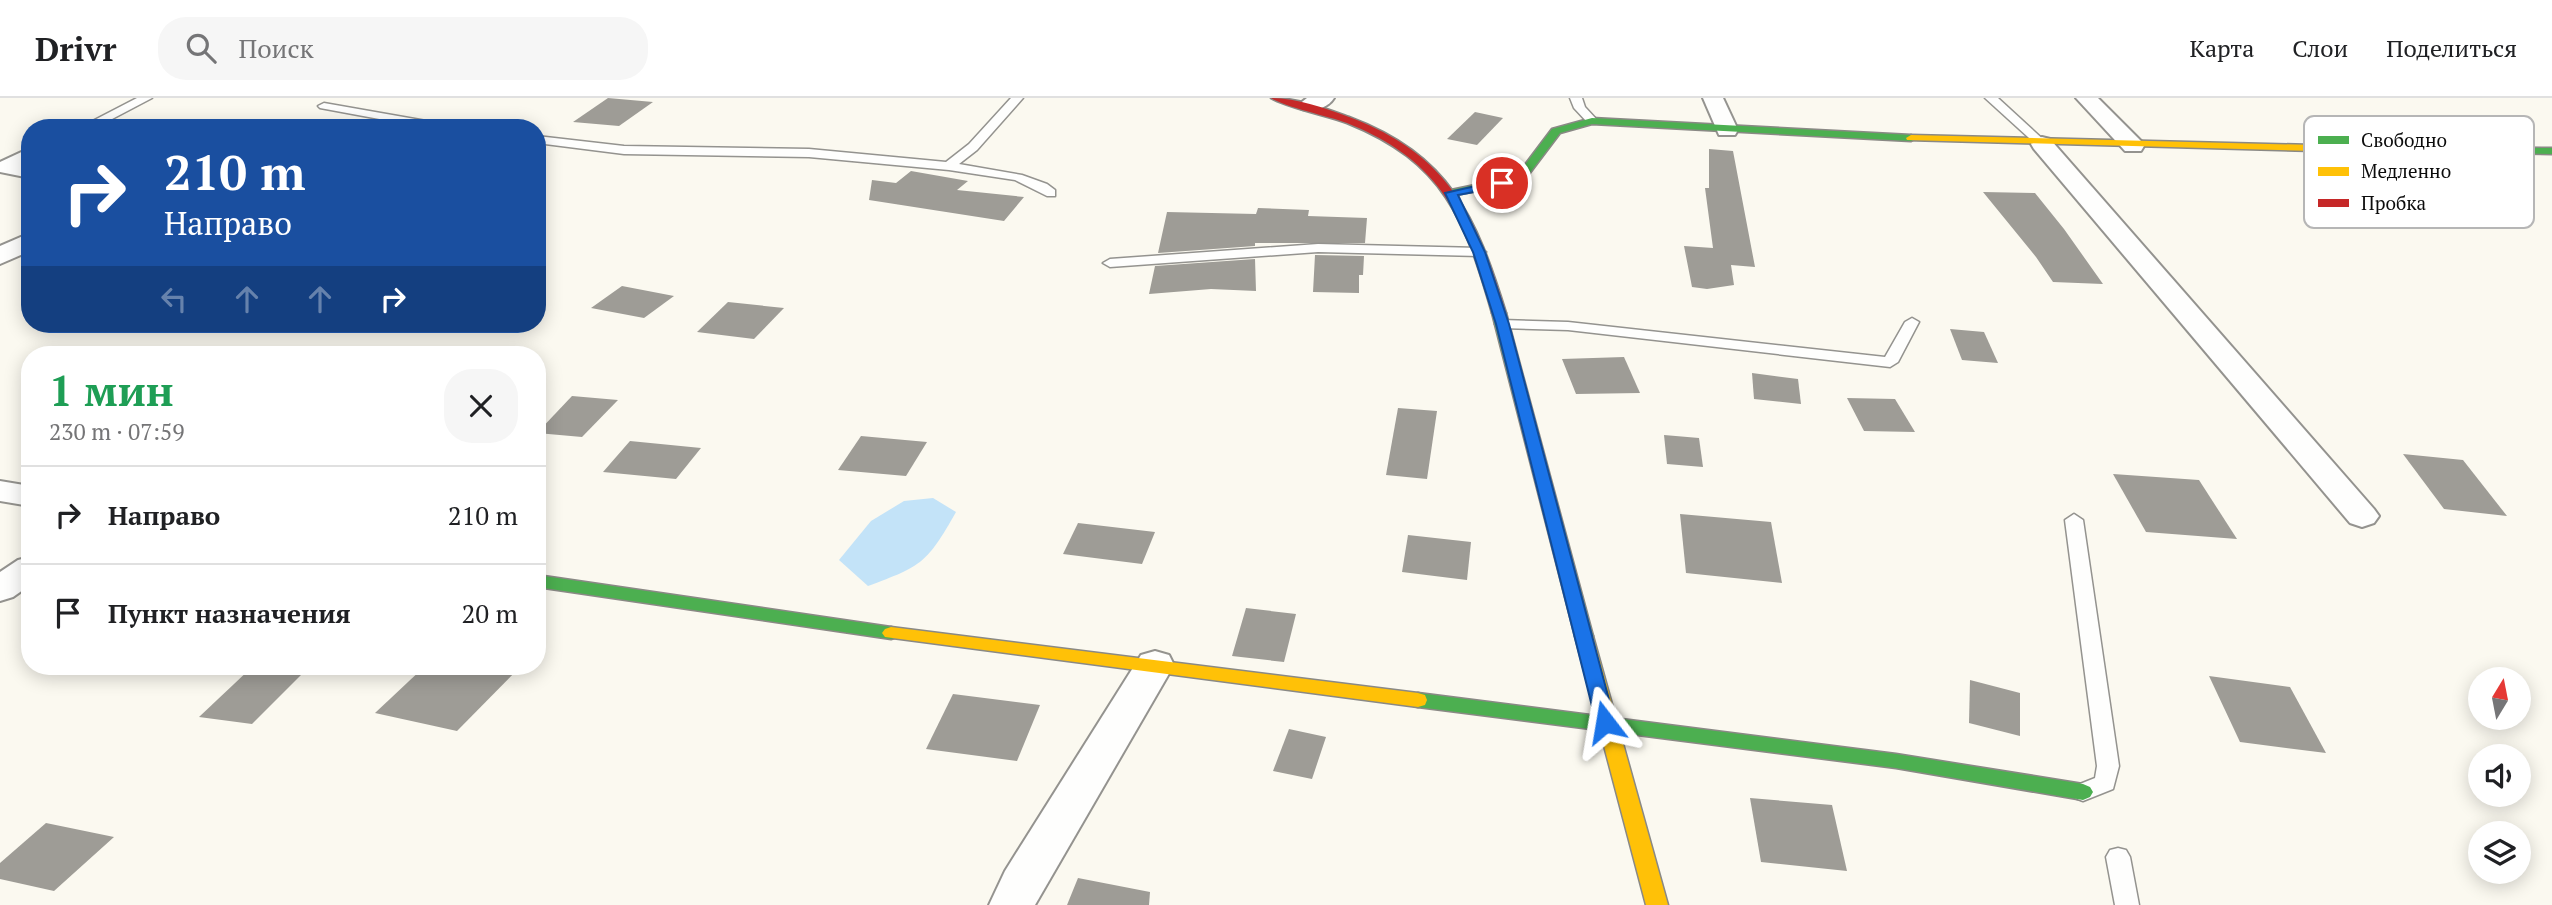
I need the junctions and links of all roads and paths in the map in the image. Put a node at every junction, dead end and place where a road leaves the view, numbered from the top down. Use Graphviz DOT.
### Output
graph roads {
  1 [pos="146,98"];
  2 [pos="1017,98"];
  3 [pos="1276,98"];
  4 [pos="1576,98"];
  5 [pos="1713,98"];
  6 [pos="1991,98"];
  7 [pos="2086,98"];
  8 [pos="1317,102"];
  9 [pos="324,106"];
  10 [pos="103,119"];
  11 [pos="398,119"];
  12 [pos="1592,121"];
  13 [pos="1727,130"];
  14 [pos="546,140"];
  15 [pos="2042,144"];
  16 [pos="2133,146"];
  17 [pos="2304,148"];
  18 [pos="0,149"];
  19 [pos="2534,151"];
  20 [pos="2552,151"];
  21 [pos="21,152"];
  22 [pos="21,159"];
  23 [pos="949,166"];
  24 [pos="21,169"];
  25 [pos="1051,193"];
  26 [pos="1451,193"];
  27 [pos="21,246"];
  28 [pos="1479,252"];
  29 [pos="0,256"];
  30 [pos="1110,263"];
  31 [pos="1912,321"];
  32 [pos="1503,324"];
  33 [pos="0,491"];
  34 [pos="21,494"];
  35 [pos="2362,516"];
  36 [pos="2074,520"];
  37 [pos="21,574"];
  38 [pos="546,582"];
  39 [pos="0,589"];
  40 [pos="1155,665"];
  41 [pos="1605,722"];
  42 [pos="2082,792"];
  43 [pos="2118,857"];
  44 [pos="1012,905"];
  45 [pos="1657,905"];
  46 [pos="2127,905"];
  1 -- 10 [label="lane"];
  2 -- 23 [label="lane"];
  3 -- 8 [label="street"];
  4 -- 12 [label="lane"];
  5 -- 13 [label="street"];
  6 -- 15 [label="lane"];
  7 -- 16 [label="street"];
  8 -- 26 [label="street"];
  9 -- 11 [label="lane"];
  12 -- 13 [label="street"];
  12 -- 26 [label="street"];
  13 -- 15 [label="street"];
  14 -- 23 [label="lane"];
  15 -- 16 [label="street"];
  15 -- 35 [label="street"];
  16 -- 17 [label="street"];
  18 -- 21 [label="street"];
  19 -- 20 [label="street"];
  22 -- 24 [label="street"];
  23 -- 25 [label="lane"];
  26 -- 28 [label="street"];
  27 -- 29 [label="street"];
  28 -- 30 [label="lane"];
  28 -- 32 [label="street"];
  31 -- 32 [label="lane"];
  32 -- 41 [label="street"];
  33 -- 34 [label="street"];
  36 -- 42 [label="lane"];
  37 -- 39 [label="street"];
  38 -- 40 [label="street"];
  40 -- 41 [label="street"];
  40 -- 44 [label="street"];
  41 -- 42 [label="street"];
  41 -- 45 [label="street"];
  43 -- 46 [label="lane"];
}
